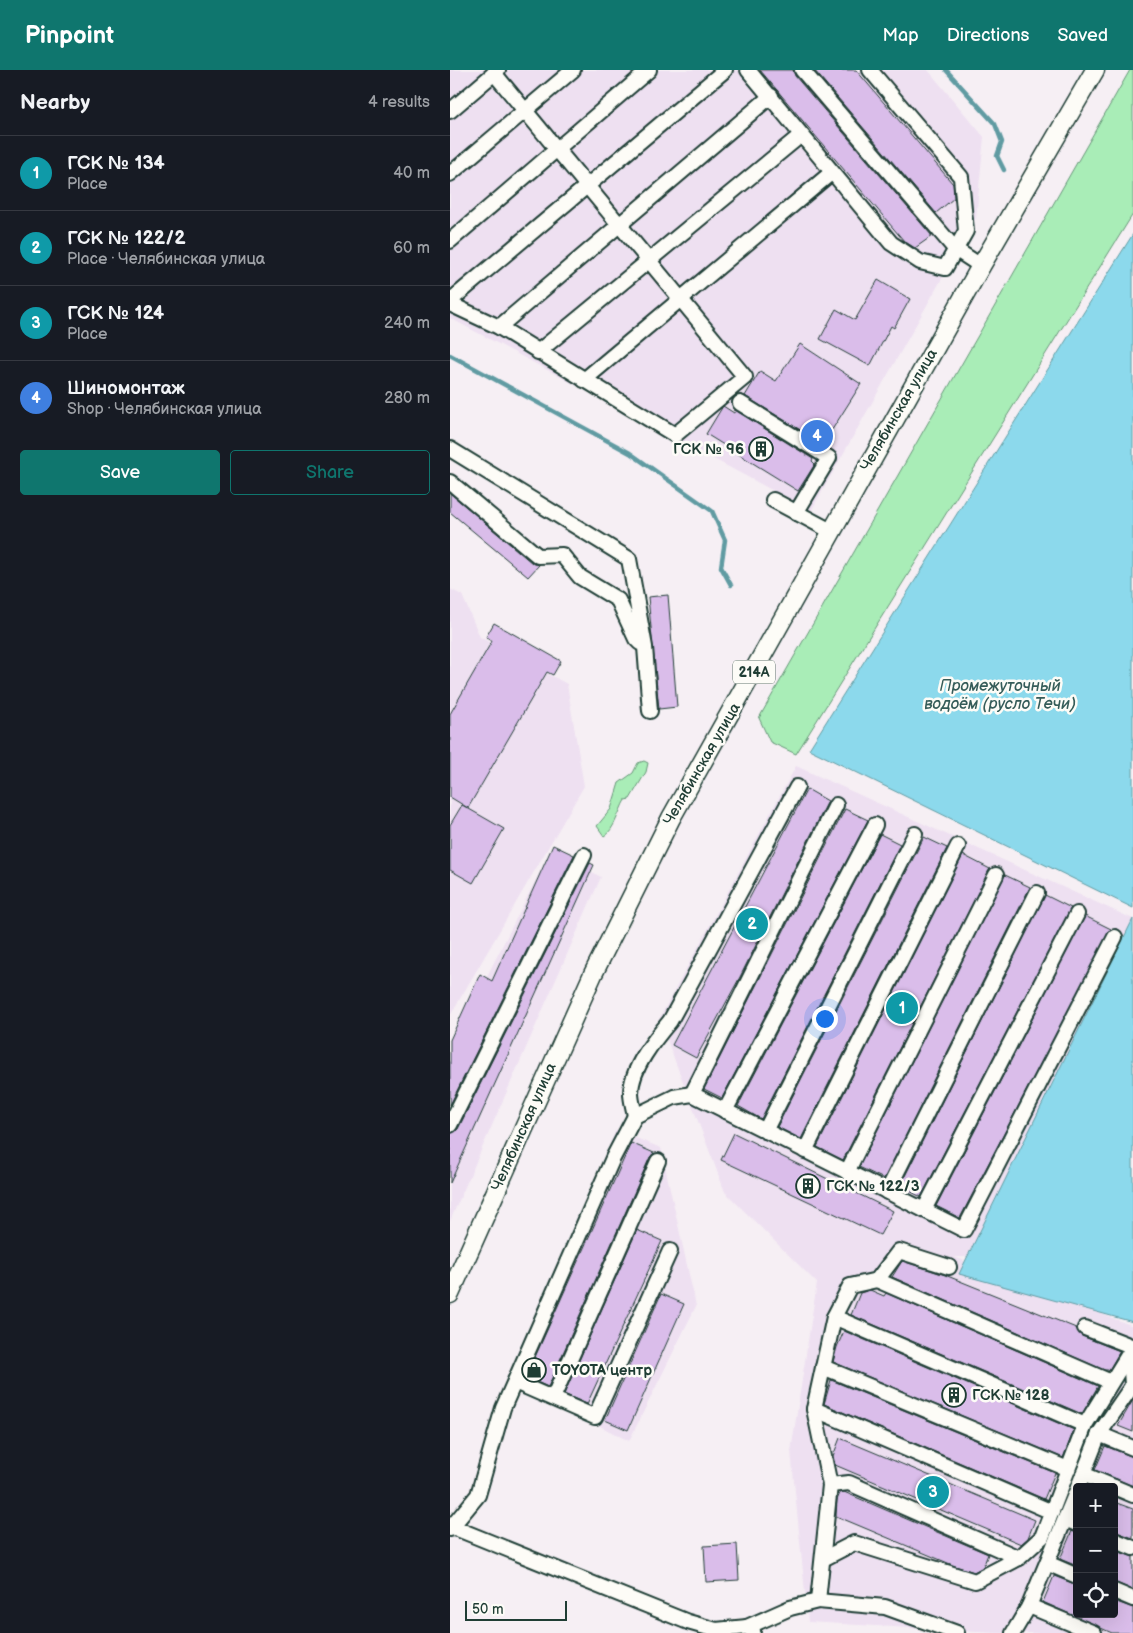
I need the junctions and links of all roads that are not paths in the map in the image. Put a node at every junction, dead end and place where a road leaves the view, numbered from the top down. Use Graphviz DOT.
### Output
graph roads {
  1 [pos="573,70"];
  2 [pos="649,70"];
  3 [pos="725,70"];
  4 [pos="748,70"];
  5 [pos="802,70"];
  6 [pos="870,70"];
  7 [pos="1095,70"];
  8 [pos="496,72"];
  9 [pos="771,96"];
  10 [pos="450,111"];
  11 [pos="525,111"];
  12 [pos="801,135"];
  13 [pos="557,149"];
  14 [pos="832,173"];
  15 [pos="450,174"];
  16 [pos="587,186"];
  17 [pos="619,225"];
  18 [pos="450,240"];
  19 [pos="956,248"];
  20 [pos="649,261"];
  21 [pos="981,266"];
  22 [pos="680,299"];
  23 [pos="450,303"];
  24 [pos="499,327"];
  25 [pos="538,352"];
  26 [pos="584,380"];
  27 [pos="740,403"];
  28 [pos="450,449"];
  29 [pos="450,482"];
  30 [pos="773,500"];
  31 [pos="796,513"];
  32 [pos="831,531"];
  33 [pos="644,647"];
  34 [pos="650,711"];
  35 [pos="797,787"];
  36 [pos="836,805"];
  37 [pos="875,825"];
  38 [pos="915,834"];
  39 [pos="958,846"];
  40 [pos="584,856"];
  41 [pos="996,875"];
  42 [pos="1037,893"];
  43 [pos="1077,914"];
  44 [pos="1115,937"];
  45 [pos="692,1094"];
  46 [pos="725,1111"];
  47 [pos="635,1116"];
  48 [pos="450,1125"];
  49 [pos="764,1131"];
  50 [pos="805,1151"];
  51 [pos="658,1161"];
  52 [pos="847,1172"];
  53 [pos="887,1192"];
  54 [pos="924,1210"];
  55 [pos="670,1251"];
  56 [pos="950,1267"];
  57 [pos="877,1280"];
  58 [pos="450,1294"];
  59 [pos="834,1317"];
  60 [pos="1085,1328"];
  61 [pos="1131,1348"];
  62 [pos="823,1367"];
  63 [pos="515,1382"];
  64 [pos="1111,1382"];
  65 [pos="1133,1386"];
  66 [pos="553,1398"];
  67 [pos="814,1409"];
  68 [pos="1086,1425"];
  69 [pos="1099,1434"];
  70 [pos="1133,1448"];
  71 [pos="1068,1469"];
  72 [pos="1079,1483"];
  73 [pos="830,1485"];
  74 [pos="1118,1489"];
  75 [pos="1133,1495"];
  76 [pos="1052,1512"];
  77 [pos="1071,1522"];
  78 [pos="450,1527"];
  79 [pos="1118,1542"];
  80 [pos="1133,1548"];
  81 [pos="1019,1558"];
  82 [pos="823,1559"];
  83 [pos="1047,1563"];
  84 [pos="1073,1574"];
  85 [pos="1118,1593"];
  86 [pos="1133,1599"];
  87 [pos="818,1601"];
  88 [pos="1029,1606"];
  89 [pos="752,1630"];
  90 [pos="957,1633"];
  91 [pos="1013,1633"];
  92 [pos="1094,1633"];
  1 -- 11 [label="lane"];
  2 -- 13 [label="lane"];
  3 -- 16 [label="lane"];
  4 -- 9 [label="lane"];
  5 -- 19 [label="lane"];
  6 -- 19 [label="lane"];
  7 -- 21 [label="main road, Челябинская улица / 214А"];
  8 -- 10 [label="lane"];
  8 -- 11 [label="lane"];
  9 -- 12 [label="lane"];
  9 -- 17 [label="lane"];
  11 -- 13 [label="lane"];
  11 -- 15 [label="lane"];
  12 -- 14 [label="lane"];
  12 -- 20 [label="lane"];
  13 -- 16 [label="lane"];
  13 -- 18 [label="lane"];
  14 -- 19 [label="lane"];
  14 -- 22 [label="lane"];
  16 -- 17 [label="lane"];
  16 -- 23 [label="lane"];
  17 -- 20 [label="lane"];
  17 -- 24 [label="lane"];
  19 -- 21 [label="lane"];
  20 -- 22 [label="lane"];
  20 -- 25 [label="lane"];
  21 -- 32 [label="main road, Челябинская улица / 214А"];
  22 -- 26 [label="lane"];
  22 -- 26 [label="lane"];
  23 -- 24 [label="lane"];
  24 -- 25 [label="lane"];
  25 -- 26 [label="lane"];
  27 -- 31 [label="lane"];
  28 -- 33 [label="lane"];
  29 -- 33 [label="lane"];
  30 -- 31 [label="lane"];
  31 -- 32 [label="lane"];
  32 -- 58 [label="main road, Челябинская улица / 214А"];
  33 -- 34 [label="lane"];
  35 -- 47 [label="lane"];
  36 -- 45 [label="lane"];
  37 -- 46 [label="lane"];
  38 -- 49 [label="lane"];
  39 -- 50 [label="lane"];
  40 -- 48 [label="lane"];
  41 -- 52 [label="lane"];
  42 -- 53 [label="lane"];
  43 -- 54 [label="lane"];
  44 -- 54 [label="lane"];
  45 -- 46 [label="lane"];
  45 -- 47 [label="lane"];
  46 -- 49 [label="lane"];
  47 -- 63 [label="lane"];
  49 -- 50 [label="lane"];
  50 -- 52 [label="lane"];
  51 -- 66 [label="lane"];
  52 -- 53 [label="lane"];
  53 -- 54 [label="lane"];
  55 -- 66 [label="lane"];
  56 -- 57 [label="lane"];
  57 -- 59 [label="lane"];
  57 -- 64 [label="lane"];
  59 -- 62 [label="lane"];
  59 -- 68 [label="lane"];
  60 -- 61 [label="lane"];
  61 -- 64 [label="lane"];
  61 -- 65 [label="lane"];
  62 -- 67 [label="lane"];
  62 -- 71 [label="lane"];
  63 -- 66 [label="lane"];
  63 -- 78 [label="lane"];
  64 -- 68 [label="lane"];
  65 -- 69 [label="lane"];
  67 -- 73 [label="lane"];
  67 -- 76 [label="lane"];
  68 -- 71 [label="lane"];
  69 -- 70 [label="lane"];
  69 -- 72 [label="lane"];
  71 -- 76 [label="lane"];
  73 -- 81 [label="lane"];
  73 -- 82 [label="lane"];
  74 -- 75 [label="lane"];
  76 -- 81 [label="lane"];
  77 -- 83 [label="lane"];
  78 -- 89 [label="lane"];
  79 -- 80 [label="lane"];
  81 -- 82 [label="lane"];
  82 -- 87 [label="lane"];
  83 -- 84 [label="lane"];
  83 -- 88 [label="lane"];
  85 -- 86 [label="lane"];
  87 -- 89 [label="lane"];
  87 -- 90 [label="lane"];
  88 -- 91 [label="lane"];
  88 -- 92 [label="lane"];
}
